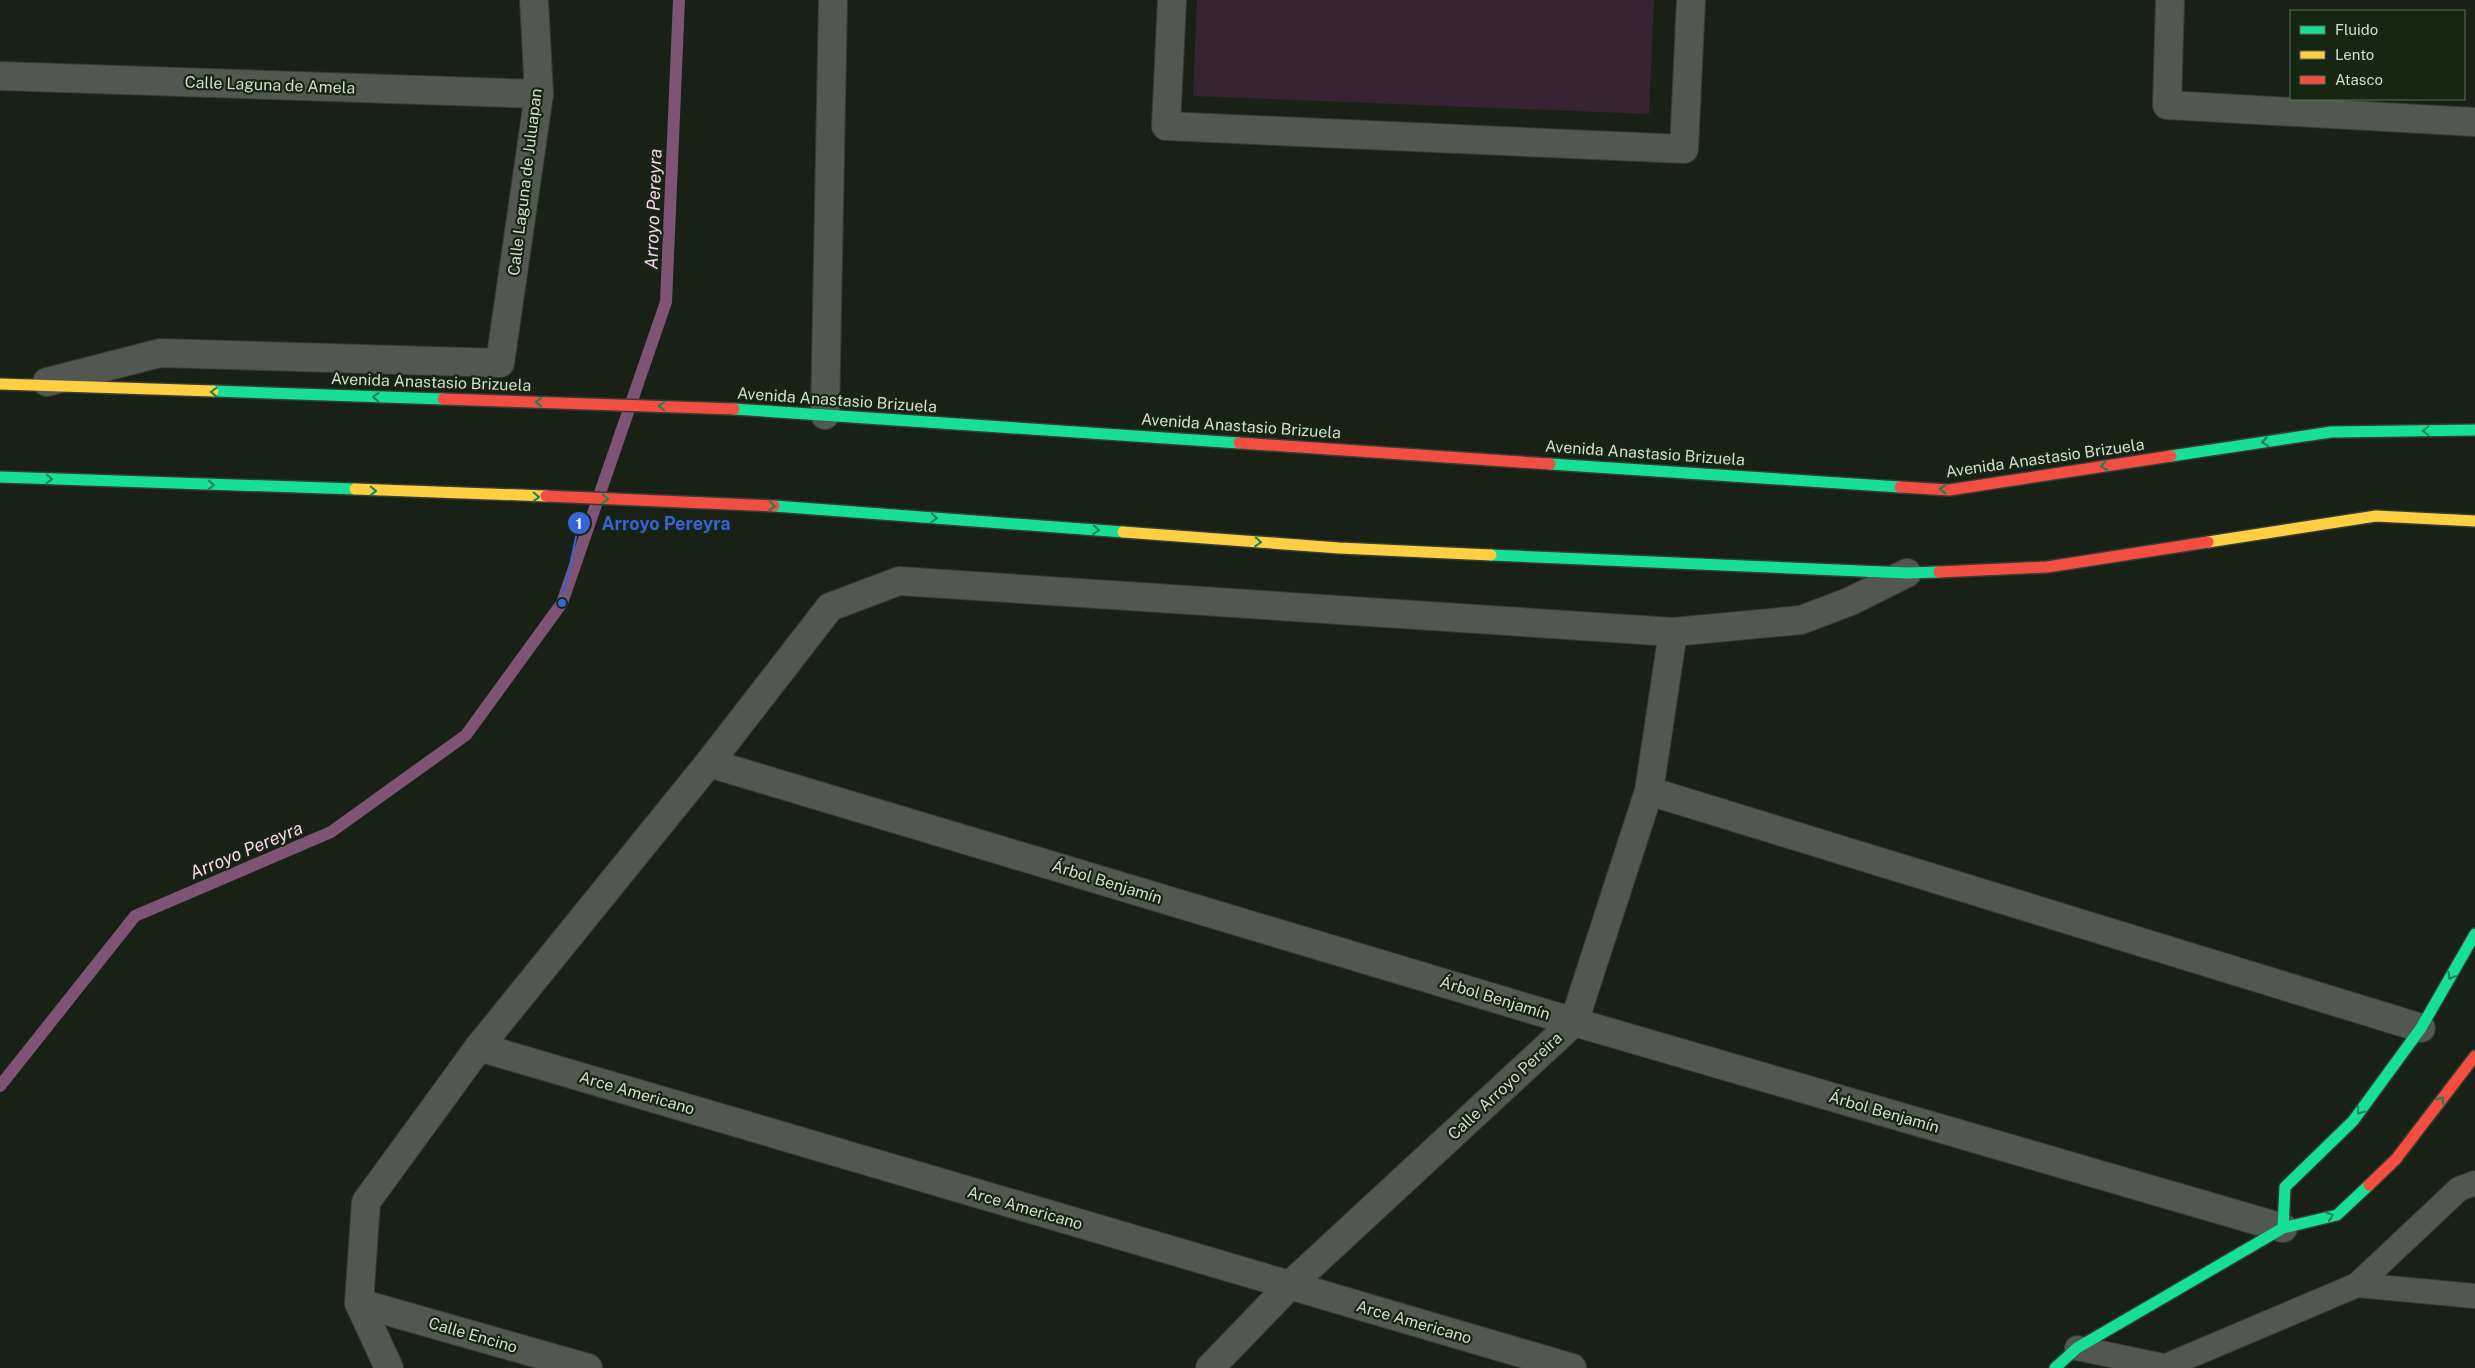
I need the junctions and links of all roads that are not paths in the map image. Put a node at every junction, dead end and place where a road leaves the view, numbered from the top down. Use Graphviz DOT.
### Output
graph roads {
  1 [pos="534,0"];
  2 [pos="833,0"];
  3 [pos="1172,0"];
  4 [pos="1691,0"];
  5 [pos="2170,0"];
  6 [pos="0,76"];
  7 [pos="539,94"];
  8 [pos="2475,122"];
  9 [pos="0,384"];
  10 [pos="33,386"];
  11 [pos="825,415"];
  12 [pos="2475,430"];
  13 [pos="0,477"];
  14 [pos="2475,522"];
  15 [pos="1907,573"];
  16 [pos="1673,632"];
  17 [pos="708,763"];
  18 [pos="1649,791"];
  19 [pos="2475,934"];
  20 [pos="1574,1022"];
  21 [pos="2421,1028"];
  22 [pos="479,1047"];
  23 [pos="2475,1056"];
  24 [pos="2475,1183"];
  25 [pos="2283,1228"];
  26 [pos="2357,1285"];
  27 [pos="1289,1286"];
  28 [pos="2475,1296"];
  29 [pos="358,1303"];
  30 [pos="2077,1348"];
  31 [pos="2169,1367"];
  32 [pos="389,1368"];
  33 [pos="588,1368"];
  34 [pos="1210,1368"];
  35 [pos="1572,1368"];
  36 [pos="2055,1368"];
  1 -- 7 [label="street, Calle Laguna de Juluapan"];
  2 -- 11 [label="street"];
  3 -- 4 [label="street"];
  5 -- 8 [label="street"];
  6 -- 7 [label="street, Calle Laguna de Amela"];
  7 -- 10 [label="street, Calle Laguna de Juluapan"];
  9 -- 10 [label="main road, Avenida Anastasio Brizuela"];
  11 -- 10 [label="main road, Avenida Anastasio Brizuela, one-way"];
  12 -- 11 [label="main road, Avenida Anastasio Brizuela, one-way"];
  13 -- 15 [label="main road, one-way"];
  14 -- 15 [label="main road"];
  15 -- 16 [label="street"];
  16 -- 17 [label="street"];
  16 -- 18 [label="street, Calle Arroyo Pereira"];
  17 -- 20 [label="street, Árbol Benjamín"];
  17 -- 22 [label="street"];
  18 -- 20 [label="street, Calle Arroyo Pereira"];
  18 -- 21 [label="street"];
  19 -- 21 [label="main road, one-way"];
  20 -- 25 [label="street, Árbol Benjamín"];
  20 -- 27 [label="street, Calle Arroyo Pereira"];
  21 -- 25 [label="main road, one-way"];
  22 -- 27 [label="street, Arce Americano"];
  22 -- 29 [label="street"];
  25 -- 23 [label="main road, one-way"];
  24 -- 26 [label="lane"];
  25 -- 30 [label="main road"];
  26 -- 28 [label="lane"];
  26 -- 31 [label="lane"];
  27 -- 34 [label="street, Calle Arroyo Pereira"];
  27 -- 35 [label="street, Arce Americano"];
  29 -- 32 [label="street"];
  29 -- 33 [label="street, Calle Encino"];
  30 -- 31 [label="lane"];
  30 -- 36 [label="main road"];
}
